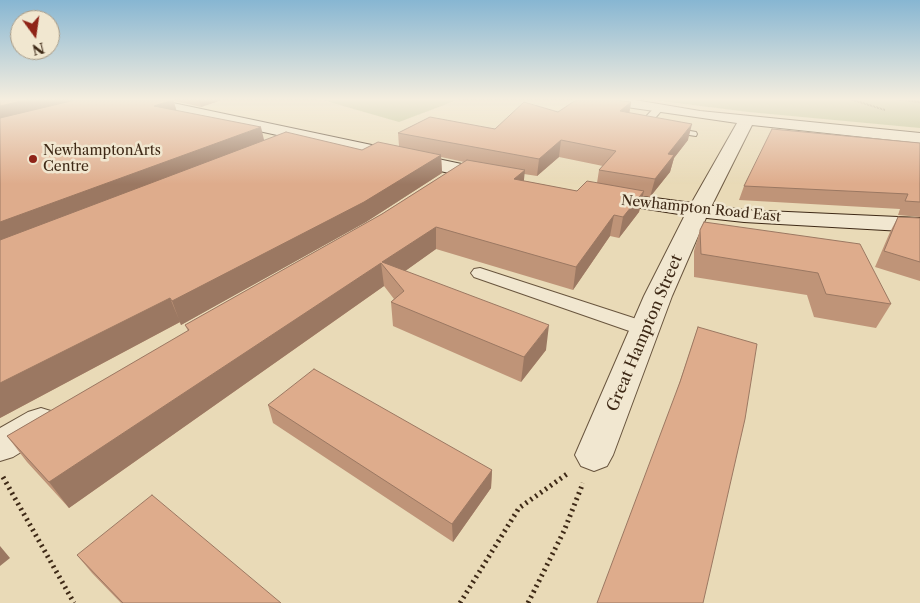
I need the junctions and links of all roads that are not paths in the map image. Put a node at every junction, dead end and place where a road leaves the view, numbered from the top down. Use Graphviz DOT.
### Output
graph roads {
  1 [pos="261,127"];
  2 [pos="650,127"];
  3 [pos="743,127"];
  4 [pos="809,127"];
  5 [pos="692,134"];
  6 [pos="303,136"];
  7 [pos="920,138"];
  8 [pos="276,148"];
  9 [pos="463,170"];
  10 [pos="505,179"];
  11 [pos="431,192"];
  12 [pos="586,194"];
  13 [pos="698,211"];
  14 [pos="920,225"];
  15 [pos="480,273"];
  16 [pos="645,329"];
  17 [pos="60,411"];
  18 [pos="0,446"];
  19 [pos="594,455"];
  1 -- 6 [label="street"];
  2 -- 5 [label="lane"];
  3 -- 13 [label="street, Great Hampton Street"];
  4 -- 7 [label="street"];
  6 -- 8 [label="street"];
  6 -- 9 [label="street"];
  9 -- 10 [label="street"];
  9 -- 11 [label="street"];
  12 -- 13 [label="street, Newhampton Road East"];
  13 -- 14 [label="street, Newhampton Road East"];
  13 -- 16 [label="street, Great Hampton Street"];
  15 -- 16 [label="lane"];
  16 -- 19 [label="street, Great Hampton Street"];
  17 -- 18 [label="street"];
}
